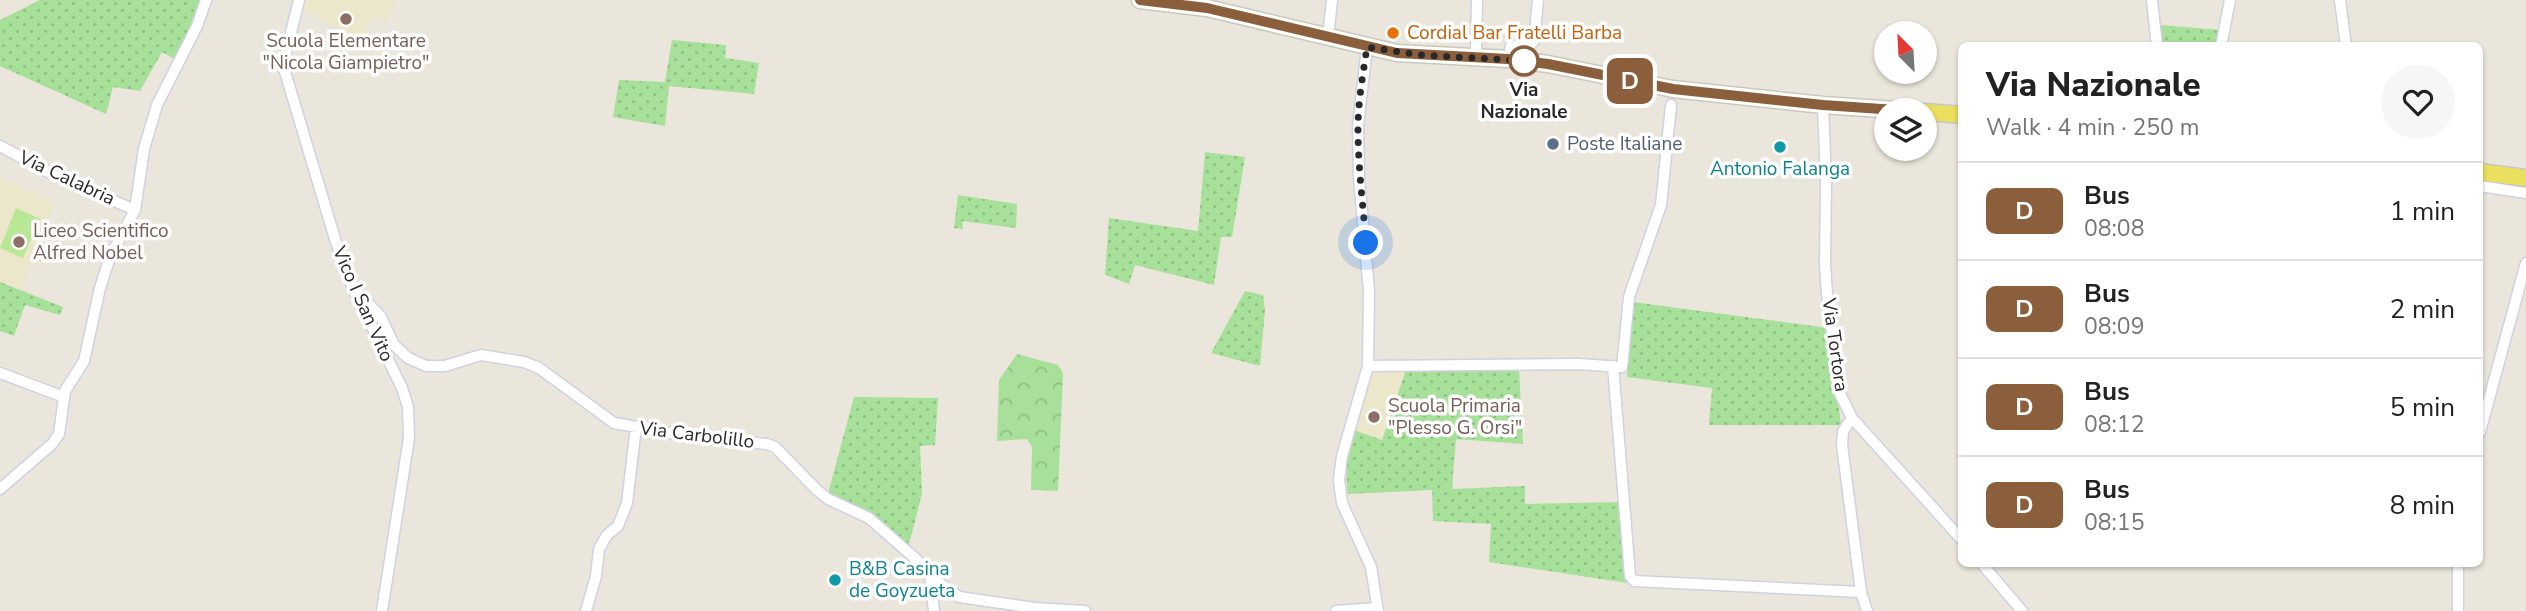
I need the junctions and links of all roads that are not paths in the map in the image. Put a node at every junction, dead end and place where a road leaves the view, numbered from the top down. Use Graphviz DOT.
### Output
graph roads {
  1 [pos="206,0"];
  2 [pos="299,0"];
  3 [pos="1140,0"];
  4 [pos="1332,0"];
  5 [pos="1477,0"];
  6 [pos="1538,0"];
  7 [pos="2152,0"];
  8 [pos="2230,0"];
  9 [pos="2340,0"];
  10 [pos="1328,38"];
  11 [pos="2157,42"];
  12 [pos="2222,42"];
  13 [pos="2345,42"];
  14 [pos="1367,47"];
  15 [pos="1476,57"];
  16 [pos="1508,59"];
  17 [pos="1672,98"];
  18 [pos="1823,105"];
  19 [pos="1874,108"];
  20 [pos="1937,113"];
  21 [pos="1958,115"];
  22 [pos="0,146"];
  23 [pos="2483,172"];
  24 [pos="2526,178"];
  25 [pos="2483,186"];
  26 [pos="2526,193"];
  27 [pos="135,210"];
  28 [pos="2526,263"];
  29 [pos="352,286"];
  30 [pos="1368,366"];
  31 [pos="1613,366"];
  32 [pos="0,373"];
  33 [pos="64,397"];
  34 [pos="1852,418"];
  35 [pos="2483,421"];
  36 [pos="636,427"];
  37 [pos="0,489"];
  38 [pos="1958,536"];
  39 [pos="1985,567"];
  40 [pos="2458,567"];
  41 [pos="930,576"];
  42 [pos="1861,592"];
  43 [pos="1378,609"];
  44 [pos="382,611"];
  45 [pos="586,611"];
  46 [pos="934,611"];
  47 [pos="1085,611"];
  48 [pos="1336,611"];
  49 [pos="1867,611"];
  50 [pos="2022,611"];
  51 [pos="2458,611"];
  1 -- 27 [label="street"];
  2 -- 29 [label="street, Vico I San Vito"];
  3 -- 10 [label="main road"];
  4 -- 10 [label="street"];
  5 -- 15 [label="street"];
  6 -- 16 [label="street"];
  7 -- 11 [label="street"];
  8 -- 12 [label="street"];
  9 -- 13 [label="street"];
  10 -- 14 [label="main road"];
  14 -- 15 [label="main road"];
  14 -- 30 [label="street"];
  15 -- 16 [label="main road"];
  16 -- 17 [label="main road"];
  17 -- 18 [label="main road"];
  17 -- 31 [label="street"];
  18 -- 19 [label="main road"];
  18 -- 34 [label="street, Via Tortora"];
  20 -- 21 [label="main road"];
  22 -- 27 [label="street, Via Calabria"];
  23 -- 24 [label="main road"];
  25 -- 26 [label="street"];
  27 -- 33 [label="street"];
  28 -- 35 [label="street"];
  29 -- 36 [label="street, Via Carbolillo"];
  29 -- 44 [label="street, Vico I San Vito"];
  30 -- 31 [label="street"];
  30 -- 43 [label="street"];
  31 -- 42 [label="street"];
  32 -- 33 [label="street"];
  33 -- 37 [label="street"];
  34 -- 38 [label="street, Via Tortora"];
  34 -- 42 [label="street"];
  36 -- 41 [label="street, Via Carbolillo"];
  36 -- 45 [label="street"];
  39 -- 50 [label="street"];
  40 -- 51 [label="street"];
  41 -- 46 [label="street"];
  41 -- 47 [label="street, Via Carbolillo"];
  42 -- 49 [label="street"];
  43 -- 48 [label="street"];
}
